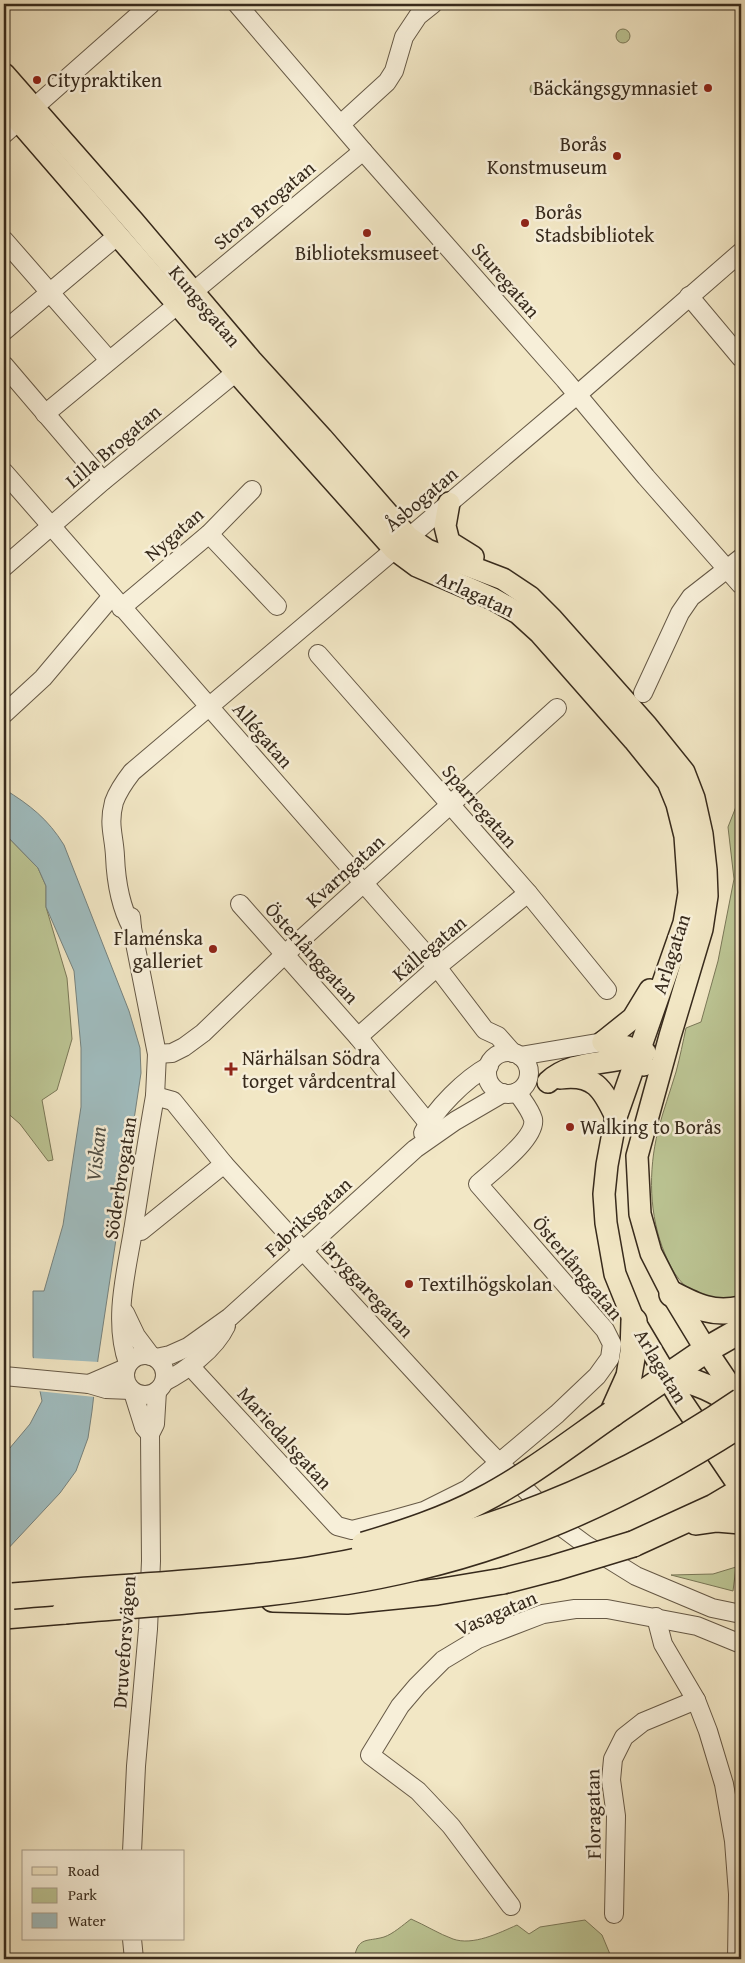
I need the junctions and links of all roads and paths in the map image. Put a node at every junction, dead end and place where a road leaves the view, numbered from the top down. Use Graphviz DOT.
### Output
graph roads {
  1 [pos="151,4"];
  2 [pos="237,4"];
  3 [pos="433,4"];
  4 [pos="4,74"];
  5 [pos="4,104"];
  6 [pos="19,121"];
  7 [pos="340,124"];
  8 [pos="363,151"];
  9 [pos="117,236"];
  10 [pos="4,240"];
  11 [pos="741,252"];
  12 [pos="50,292"];
  13 [pos="689,296"];
  14 [pos="185,299"];
  15 [pos="4,331"];
  16 [pos="741,358"];
  17 [pos="109,360"];
  18 [pos="4,365"];
  19 [pos="243,366"];
  20 [pos="578,394"];
  21 [pos="45,414"];
  22 [pos="4,472"];
  23 [pos="103,481"];
  24 [pos="252,490"];
  25 [pos="449,503"];
  26 [pos="50,527"];
  27 [pos="209,534"];
  28 [pos="401,543"];
  29 [pos="741,558"];
  30 [pos="4,567"];
  31 [pos="728,569"];
  32 [pos="496,576"];
  33 [pos="741,586"];
  34 [pos="116,602"];
  35 [pos="277,606"];
  36 [pos="318,654"];
  37 [pos="643,693"];
  38 [pos="210,706"];
  39 [pos="557,708"];
  40 [pos="4,714"];
  41 [pos="451,805"];
  42 [pos="364,883"];
  43 [pos="528,893"];
  44 [pos="240,904"];
  45 [pos="132,928"];
  46 [pos="677,945"];
  47 [pos="284,955"];
  48 [pos="437,968"];
  49 [pos="607,990"];
  50 [pos="485,1030"];
  51 [pos="670,1036"];
  52 [pos="358,1037"];
  53 [pos="603,1042"];
  54 [pos="157,1054"];
  55 [pos="516,1055"];
  56 [pos="638,1056"];
  57 [pos="490,1064"];
  58 [pos="548,1082"];
  59 [pos="514,1091"];
  60 [pos="156,1096"];
  61 [pos="616,1117"];
  62 [pos="428,1123"];
  63 [pos="415,1149"];
  64 [pos="637,1156"];
  65 [pos="224,1164"];
  66 [pos="133,1231"];
  67 [pos="303,1250"];
  68 [pos="672,1294"];
  69 [pos="122,1308"];
  70 [pos="741,1309"];
  71 [pos="230,1317"];
  72 [pos="634,1321"];
  73 [pos="741,1330"];
  74 [pos="706,1350"];
  75 [pos="153,1357"];
  76 [pos="127,1366"];
  77 [pos="196,1372"];
  78 [pos="4,1376"];
  79 [pos="667,1377"];
  80 [pos="89,1384"];
  81 [pos="160,1386"];
  82 [pos="132,1391"];
  83 [pos="741,1401"];
  84 [pos="741,1407"];
  85 [pos="612,1414"];
  86 [pos="741,1424"];
  87 [pos="703,1433"];
  88 [pos="150,1434"];
  89 [pos="741,1455"];
  90 [pos="500,1463"];
  91 [pos="468,1489"];
  92 [pos="741,1490"];
  93 [pos="529,1493"];
  94 [pos="741,1521"];
  95 [pos="674,1526"];
  96 [pos="206,1590"];
  97 [pos="7,1603"];
  98 [pos="741,1614"];
  99 [pos="656,1617"];
  100 [pos="741,1644"];
  101 [pos="696,1700"];
  102 [pos="132,1850"];
  103 [pos="511,1906"];
  104 [pos="614,1914"];
  105 [pos="132,1940"];
  106 [pos="134,1959"];
  107 [pos="737,1959"];
  1 -- 6 [label="street"];
  2 -- 7 [label="street, Sturegatan"];
  3 -- 7 [label="street"];
  4 -- 6 [label="main road, Kungsgatan"];
  5 -- 6 [label="main road, Kungsgatan"];
  6 -- 9 [label="main road, Kungsgatan"];
  6 -- 14 [label="main road, Kungsgatan"];
  7 -- 8 [label="street, Sturegatan"];
  8 -- 14 [label="street, Stora Brogatan"];
  8 -- 20 [label="street, Sturegatan"];
  9 -- 12 [label="street"];
  9 -- 14 [label="main road, Kungsgatan"];
  10 -- 12 [label="street"];
  11 -- 13 [label="street, Åsbogatan"];
  12 -- 15 [label="street"];
  12 -- 17 [label="street"];
  13 -- 16 [label="street"];
  13 -- 20 [label="street, Åsbogatan"];
  14 -- 17 [label="street, Stora Brogatan"];
  14 -- 19 [label="main road, Kungsgatan"];
  17 -- 21 [label="street, Stora Brogatan"];
  18 -- 21 [label="street"];
  19 -- 23 [label="street, Lilla Brogatan"];
  19 -- 28 [label="main road, Kungsgatan"];
  20 -- 25 [label="street, Åsbogatan"];
  20 -- 31 [label="street, Sturegatan"];
  21 -- 23 [label="street"];
  22 -- 26 [label="street, Allégatan"];
  23 -- 26 [label="street, Lilla Brogatan"];
  24 -- 27 [label="street, Nygatan"];
  25 -- 28 [label="street, Åsbogatan"];
  25 -- 32 [label="main road"];
  26 -- 30 [label="street, Lilla Brogatan"];
  26 -- 34 [label="street, Allégatan"];
  27 -- 34 [label="street, Nygatan"];
  27 -- 35 [label="street"];
  28 -- 32 [label="main road, Arlagatan"];
  28 -- 38 [label="street, Åsbogatan"];
  28 -- 46 [label="main road, Arlagatan"];
  29 -- 31 [label="street"];
  31 -- 33 [label="street, Sturegatan"];
  31 -- 37 [label="street"];
  32 -- 51 [label="main road, Arlagatan"];
  34 -- 38 [label="street, Allégatan"];
  34 -- 40 [label="street, Nygatan"];
  36 -- 41 [label="street, Sparregatan"];
  38 -- 42 [label="street, Allégatan"];
  38 -- 45 [label="street, Åsbogatan"];
  39 -- 41 [label="street, Kvarngatan"];
  41 -- 42 [label="street, Kvarngatan"];
  41 -- 43 [label="street, Sparregatan"];
  42 -- 47 [label="street, Kvarngatan"];
  42 -- 48 [label="street, Allégatan"];
  43 -- 48 [label="street, Källegatan"];
  43 -- 49 [label="street, Sparregatan"];
  44 -- 47 [label="street, Österlånggatan"];
  45 -- 54 [label="street, Söderbrogatan"];
  46 -- 53 [label="main road"];
  46 -- 56 [label="main road, Arlagatan"];
  47 -- 52 [label="street, Österlånggatan"];
  47 -- 54 [label="street, Kvarngatan"];
  48 -- 50 [label="street, Allégatan"];
  48 -- 52 [label="street, Källegatan"];
  50 -- 55 [label="street, Allégatan"];
  50 -- 57 [label="street, Allégatan"];
  51 -- 56 [label="main road"];
  51 -- 64 [label="main road, Arlagatan"];
  52 -- 62 [label="street, Österlånggatan"];
  53 -- 55 [label="street"];
  53 -- 56 [label="main road"];
  54 -- 60 [label="street, Söderbrogatan"];
  55 -- 57 [label="street"];
  55 -- 59 [label="street"];
  56 -- 58 [label="main road"];
  56 -- 61 [label="main road, Arlagatan"];
  56 -- 64 [label="main road"];
  57 -- 59 [label="street"];
  57 -- 62 [label="street, Fabriksgatan"];
  58 -- 59 [label="street, Fabriksgatan"];
  58 -- 61 [label="main road"];
  59 -- 63 [label="street, Fabriksgatan"];
  59 -- 90 [label="street, Österlånggatan"];
  60 -- 65 [label="street, Bryggaregatan"];
  60 -- 66 [label="street, Söderbrogatan"];
  61 -- 72 [label="main road, Arlagatan"];
  62 -- 63 [label="street, Fabriksgatan"];
  63 -- 67 [label="street, Fabriksgatan"];
  64 -- 68 [label="main road, Arlagatan"];
  65 -- 66 [label="street"];
  65 -- 67 [label="street, Bryggaregatan"];
  66 -- 69 [label="street, Söderbrogatan"];
  67 -- 71 [label="street, Fabriksgatan"];
  67 -- 90 [label="street, Bryggaregatan"];
  68 -- 70 [label="highway"];
  68 -- 74 [label="main road, Arlagatan"];
  69 -- 75 [label="street"];
  69 -- 76 [label="street, Söderbrogatan"];
  71 -- 75 [label="street, Fabriksgatan"];
  71 -- 77 [label="street, Fabriksgatan"];
  72 -- 79 [label="main road, Arlagatan"];
  72 -- 85 [label="highway"];
  73 -- 74 [label="highway"];
  74 -- 79 [label="highway"];
  74 -- 83 [label="main road, Arlagatan"];
  75 -- 76 [label="street"];
  75 -- 81 [label="street"];
  76 -- 80 [label="street"];
  76 -- 82 [label="street"];
  77 -- 81 [label="street, Fabriksgatan"];
  77 -- 91 [label="street, Mariedalsgatan"];
  78 -- 80 [label="street"];
  79 -- 84 [label="highway"];
  79 -- 85 [label="highway"];
  79 -- 87 [label="main road, Arlagatan"];
  80 -- 82 [label="street"];
  81 -- 82 [label="street"];
  81 -- 88 [label="street, Druveforsvägen"];
  82 -- 88 [label="street, Druveforsvägen"];
  83 -- 96 [label="highway, bridge"];
  85 -- 96 [label="highway, bridge"];
  86 -- 96 [label="highway, bridge"];
  87 -- 89 [label="main road"];
  87 -- 92 [label="main road, Arlagatan"];
  88 -- 102 [label="street, Druveforsvägen"];
  90 -- 91 [label="street"];
  90 -- 93 [label="street, Bryggaregatan"];
  91 -- 93 [label="street"];
  92 -- 95 [label="highway"];
  93 -- 98 [label="street, Bryggaregatan"];
  94 -- 95 [label="highway"];
  95 -- 96 [label="highway, bridge"];
  96 -- 97 [label="highway, bridge"];
  96 -- 97 [label="highway, bridge"];
  99 -- 100 [label="street, Vasagatan"];
  99 -- 101 [label="street"];
  99 -- 103 [label="street, Vasagatan"];
  101 -- 104 [label="street, Floragatan"];
  101 -- 107 [label="street"];
  105 -- 106 [label="street"];
}
